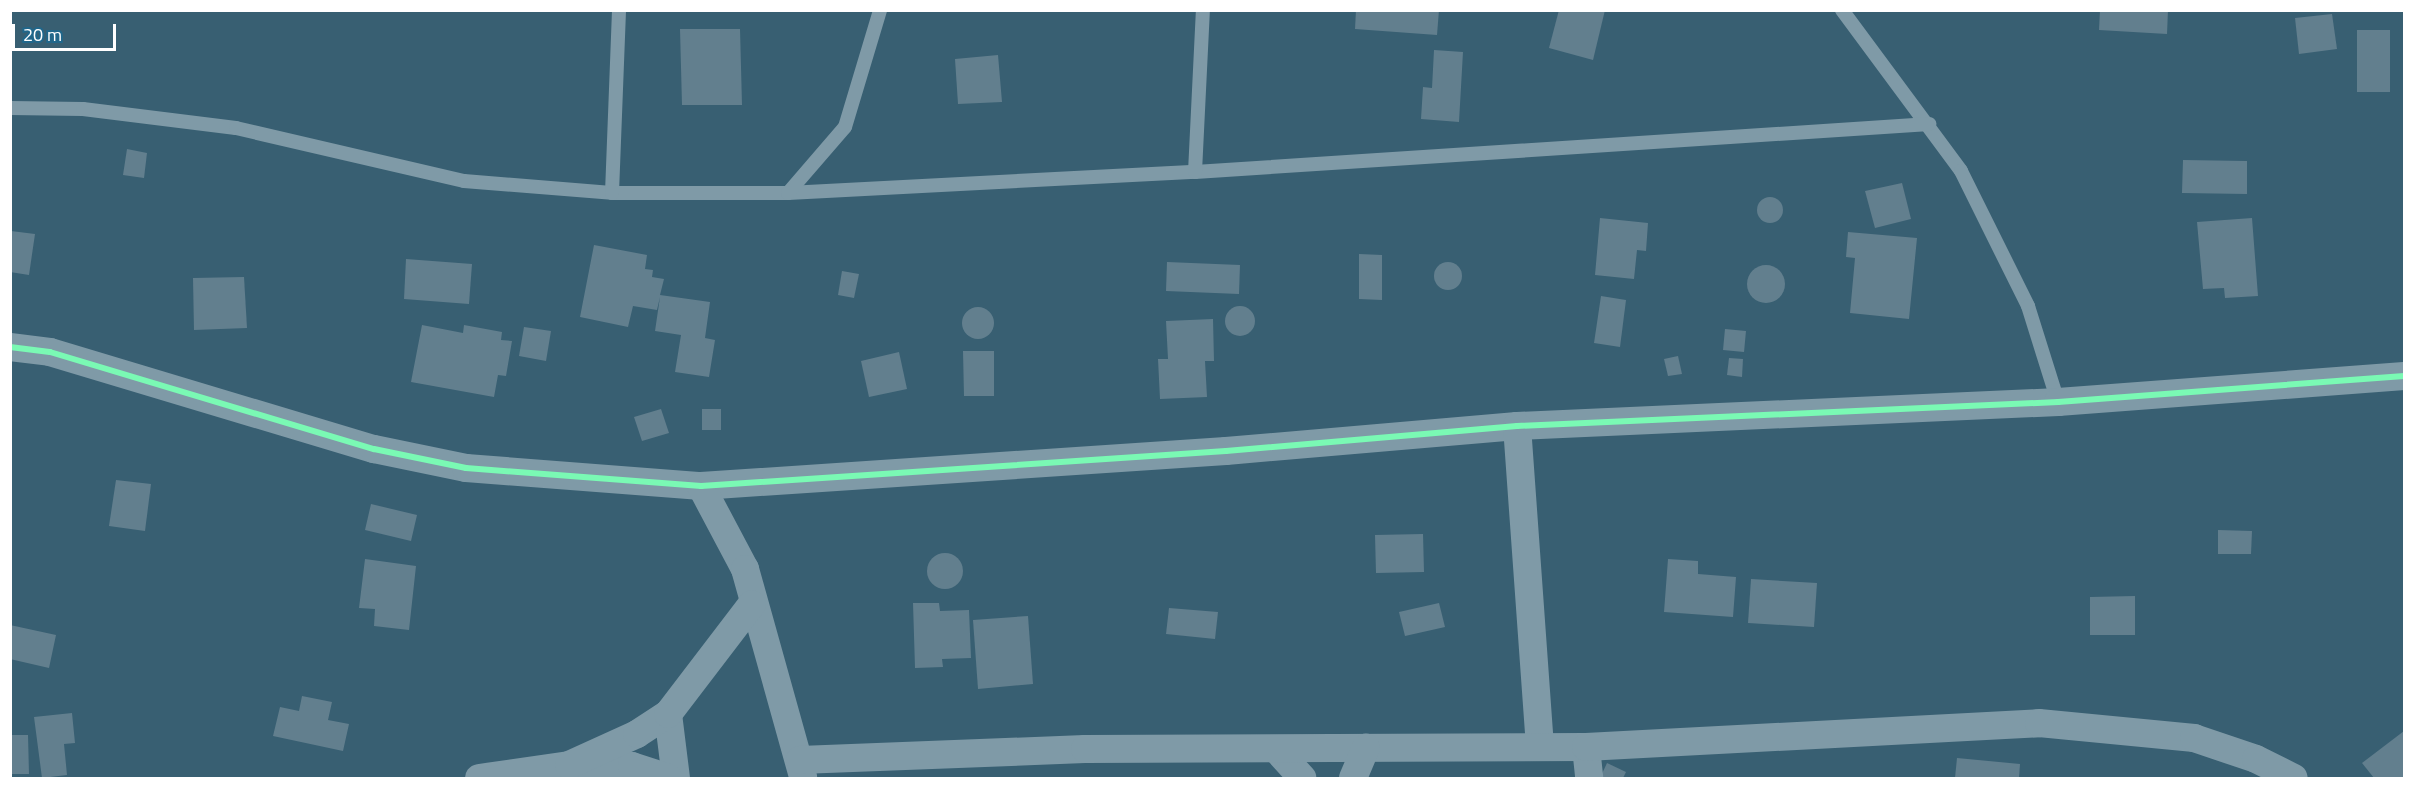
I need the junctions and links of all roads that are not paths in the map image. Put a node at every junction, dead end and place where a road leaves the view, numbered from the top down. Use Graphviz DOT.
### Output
graph roads {
  1 [pos="619,10"];
  2 [pos="880,10"];
  3 [pos="1203,10"];
  4 [pos="1842,10"];
  5 [pos="10,108"];
  6 [pos="1929,124"];
  7 [pos="1195,172"];
  8 [pos="612,193"];
  9 [pos="788,193"];
  10 [pos="10,346"];
  11 [pos="2404,376"];
  12 [pos="2058,402"];
  13 [pos="1517,426"];
  14 [pos="701,486"];
  15 [pos="752,604"];
  16 [pos="668,714"];
  17 [pos="1539,746"];
  18 [pos="1586,747"];
  19 [pos="1366,748"];
  20 [pos="1277,750"];
  21 [pos="568,765"];
  22 [pos="802,769"];
  23 [pos="479,778"];
  24 [pos="668,778"];
  25 [pos="676,778"];
  26 [pos="1302,778"];
  27 [pos="1353,778"];
  28 [pos="1589,778"];
  29 [pos="2294,778"];
  1 -- 8 [label="lane"];
  2 -- 9 [label="lane"];
  3 -- 7 [label="lane"];
  4 -- 6 [label="lane"];
  5 -- 8 [label="lane"];
  6 -- 7 [label="lane"];
  6 -- 12 [label="lane"];
  7 -- 9 [label="lane"];
  8 -- 9 [label="lane"];
  10 -- 14 [label="street"];
  11 -- 12 [label="street"];
  12 -- 13 [label="street"];
  13 -- 14 [label="street"];
  13 -- 17 [label="street"];
  14 -- 15 [label="street"];
  15 -- 16 [label="street"];
  15 -- 22 [label="street"];
  16 -- 21 [label="street"];
  16 -- 25 [label="street"];
  17 -- 18 [label="street"];
  17 -- 19 [label="street"];
  18 -- 28 [label="street"];
  18 -- 29 [label="street"];
  19 -- 20 [label="street"];
  19 -- 27 [label="street"];
  20 -- 22 [label="street"];
  20 -- 26 [label="street"];
  21 -- 23 [label="street"];
  21 -- 24 [label="street"];
}
